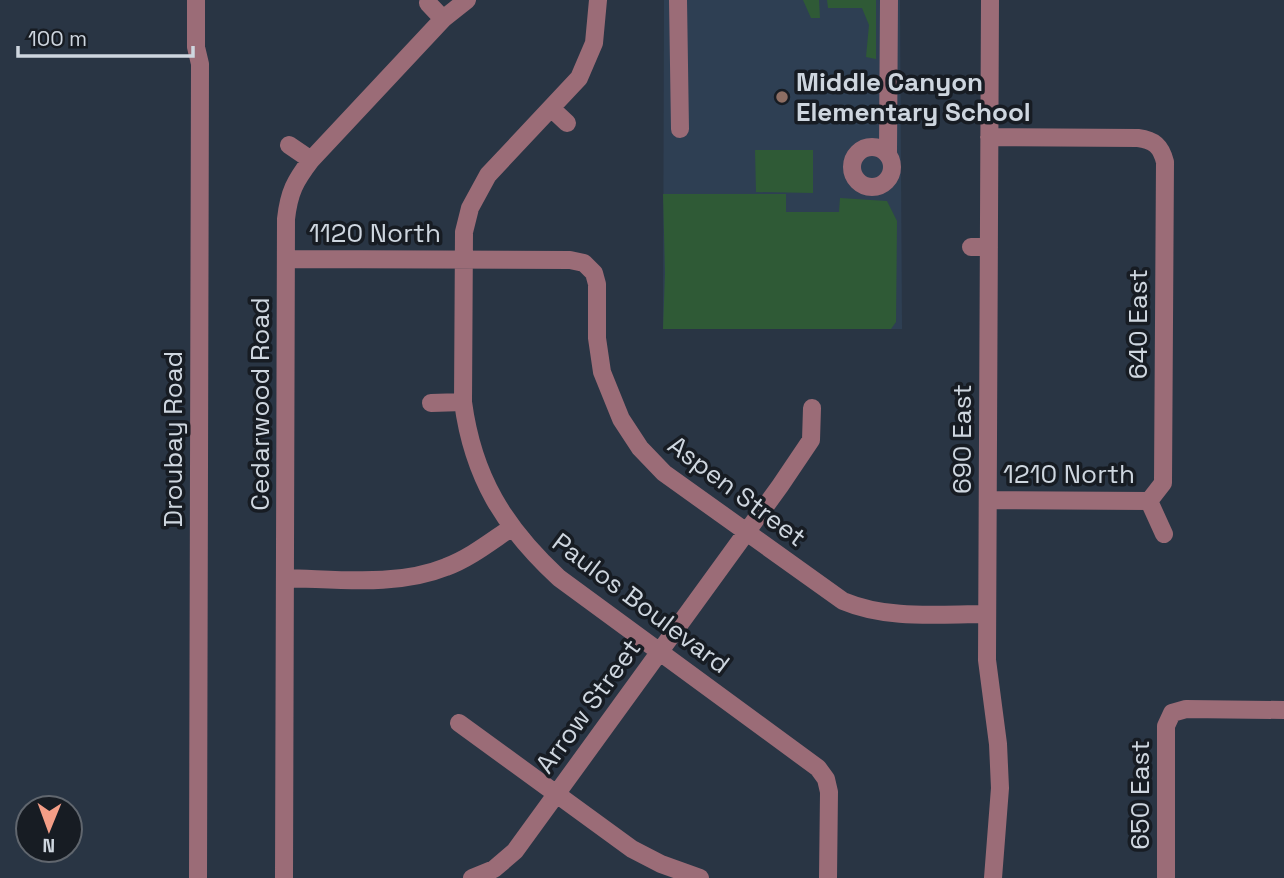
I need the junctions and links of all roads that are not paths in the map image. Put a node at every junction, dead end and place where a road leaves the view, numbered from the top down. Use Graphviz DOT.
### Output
graph roads {
  1 [pos="196,0"];
  2 [pos="467,0"];
  3 [pos="598,0"];
  4 [pos="678,0"];
  5 [pos="888,0"];
  6 [pos="990,0"];
  7 [pos="428,3"];
  8 [pos="443,19"];
  9 [pos="551,108"];
  10 [pos="567,123"];
  11 [pos="680,129"];
  12 [pos="989,137"];
  13 [pos="289,145"];
  14 [pos="888,152"];
  15 [pos="311,160"];
  16 [pos="286,259"];
  17 [pos="463,259"];
  18 [pos="463,402"];
  19 [pos="431,403"];
  20 [pos="812,408"];
  21 [pos="988,500"];
  22 [pos="1149,501"];
  23 [pos="511,528"];
  24 [pos="746,533"];
  25 [pos="1164,534"];
  26 [pos="285,578"];
  27 [pos="988,614"];
  28 [pos="660,652"];
  29 [pos="1284,710"];
  30 [pos="459,723"];
  31 [pos="557,793"];
  32 [pos="658,871"];
  33 [pos="198,878"];
  34 [pos="284,878"];
  35 [pos="472,878"];
  36 [pos="700,878"];
  37 [pos="828,878"];
  38 [pos="993,878"];
  39 [pos="1166,878"];
  1 -- 33 [label="street, Droubay Road"];
  2 -- 8 [label="street, Cedarwood Road"];
  3 -- 9 [label="street, Paulos Boulevard"];
  4 -- 11 [label="street"];
  5 -- 14 [label="street"];
  6 -- 12 [label="street, 690 East"];
  7 -- 8 [label="street"];
  8 -- 15 [label="street, Cedarwood Road"];
  9 -- 10 [label="street"];
  9 -- 17 [label="street, Paulos Boulevard"];
  12 -- 21 [label="street, 690 East"];
  12 -- 22 [label="street, 640 East"];
  13 -- 15 [label="street"];
  15 -- 16 [label="street, Cedarwood Road"];
  16 -- 17 [label="street, 1120 North"];
  16 -- 26 [label="street, Cedarwood Road"];
  17 -- 18 [label="street, Paulos Boulevard"];
  17 -- 24 [label="street, Aspen Street"];
  18 -- 19 [label="street"];
  18 -- 23 [label="street, Paulos Boulevard"];
  20 -- 24 [label="street, Arrow Street"];
  21 -- 22 [label="street, 1210 North"];
  21 -- 27 [label="street, 690 East"];
  22 -- 25 [label="street"];
  23 -- 26 [label="street"];
  23 -- 28 [label="street, Paulos Boulevard"];
  24 -- 27 [label="street, Aspen Street"];
  24 -- 28 [label="street, Arrow Street"];
  26 -- 34 [label="street, Cedarwood Road"];
  27 -- 38 [label="street, 690 East"];
  28 -- 31 [label="street, Arrow Street"];
  28 -- 37 [label="street, Paulos Boulevard"];
  29 -- 39 [label="street, 650 East"];
  30 -- 31 [label="street"];
  31 -- 32 [label="street"];
  31 -- 35 [label="street, Arrow Street"];
  32 -- 36 [label="street"];
}
